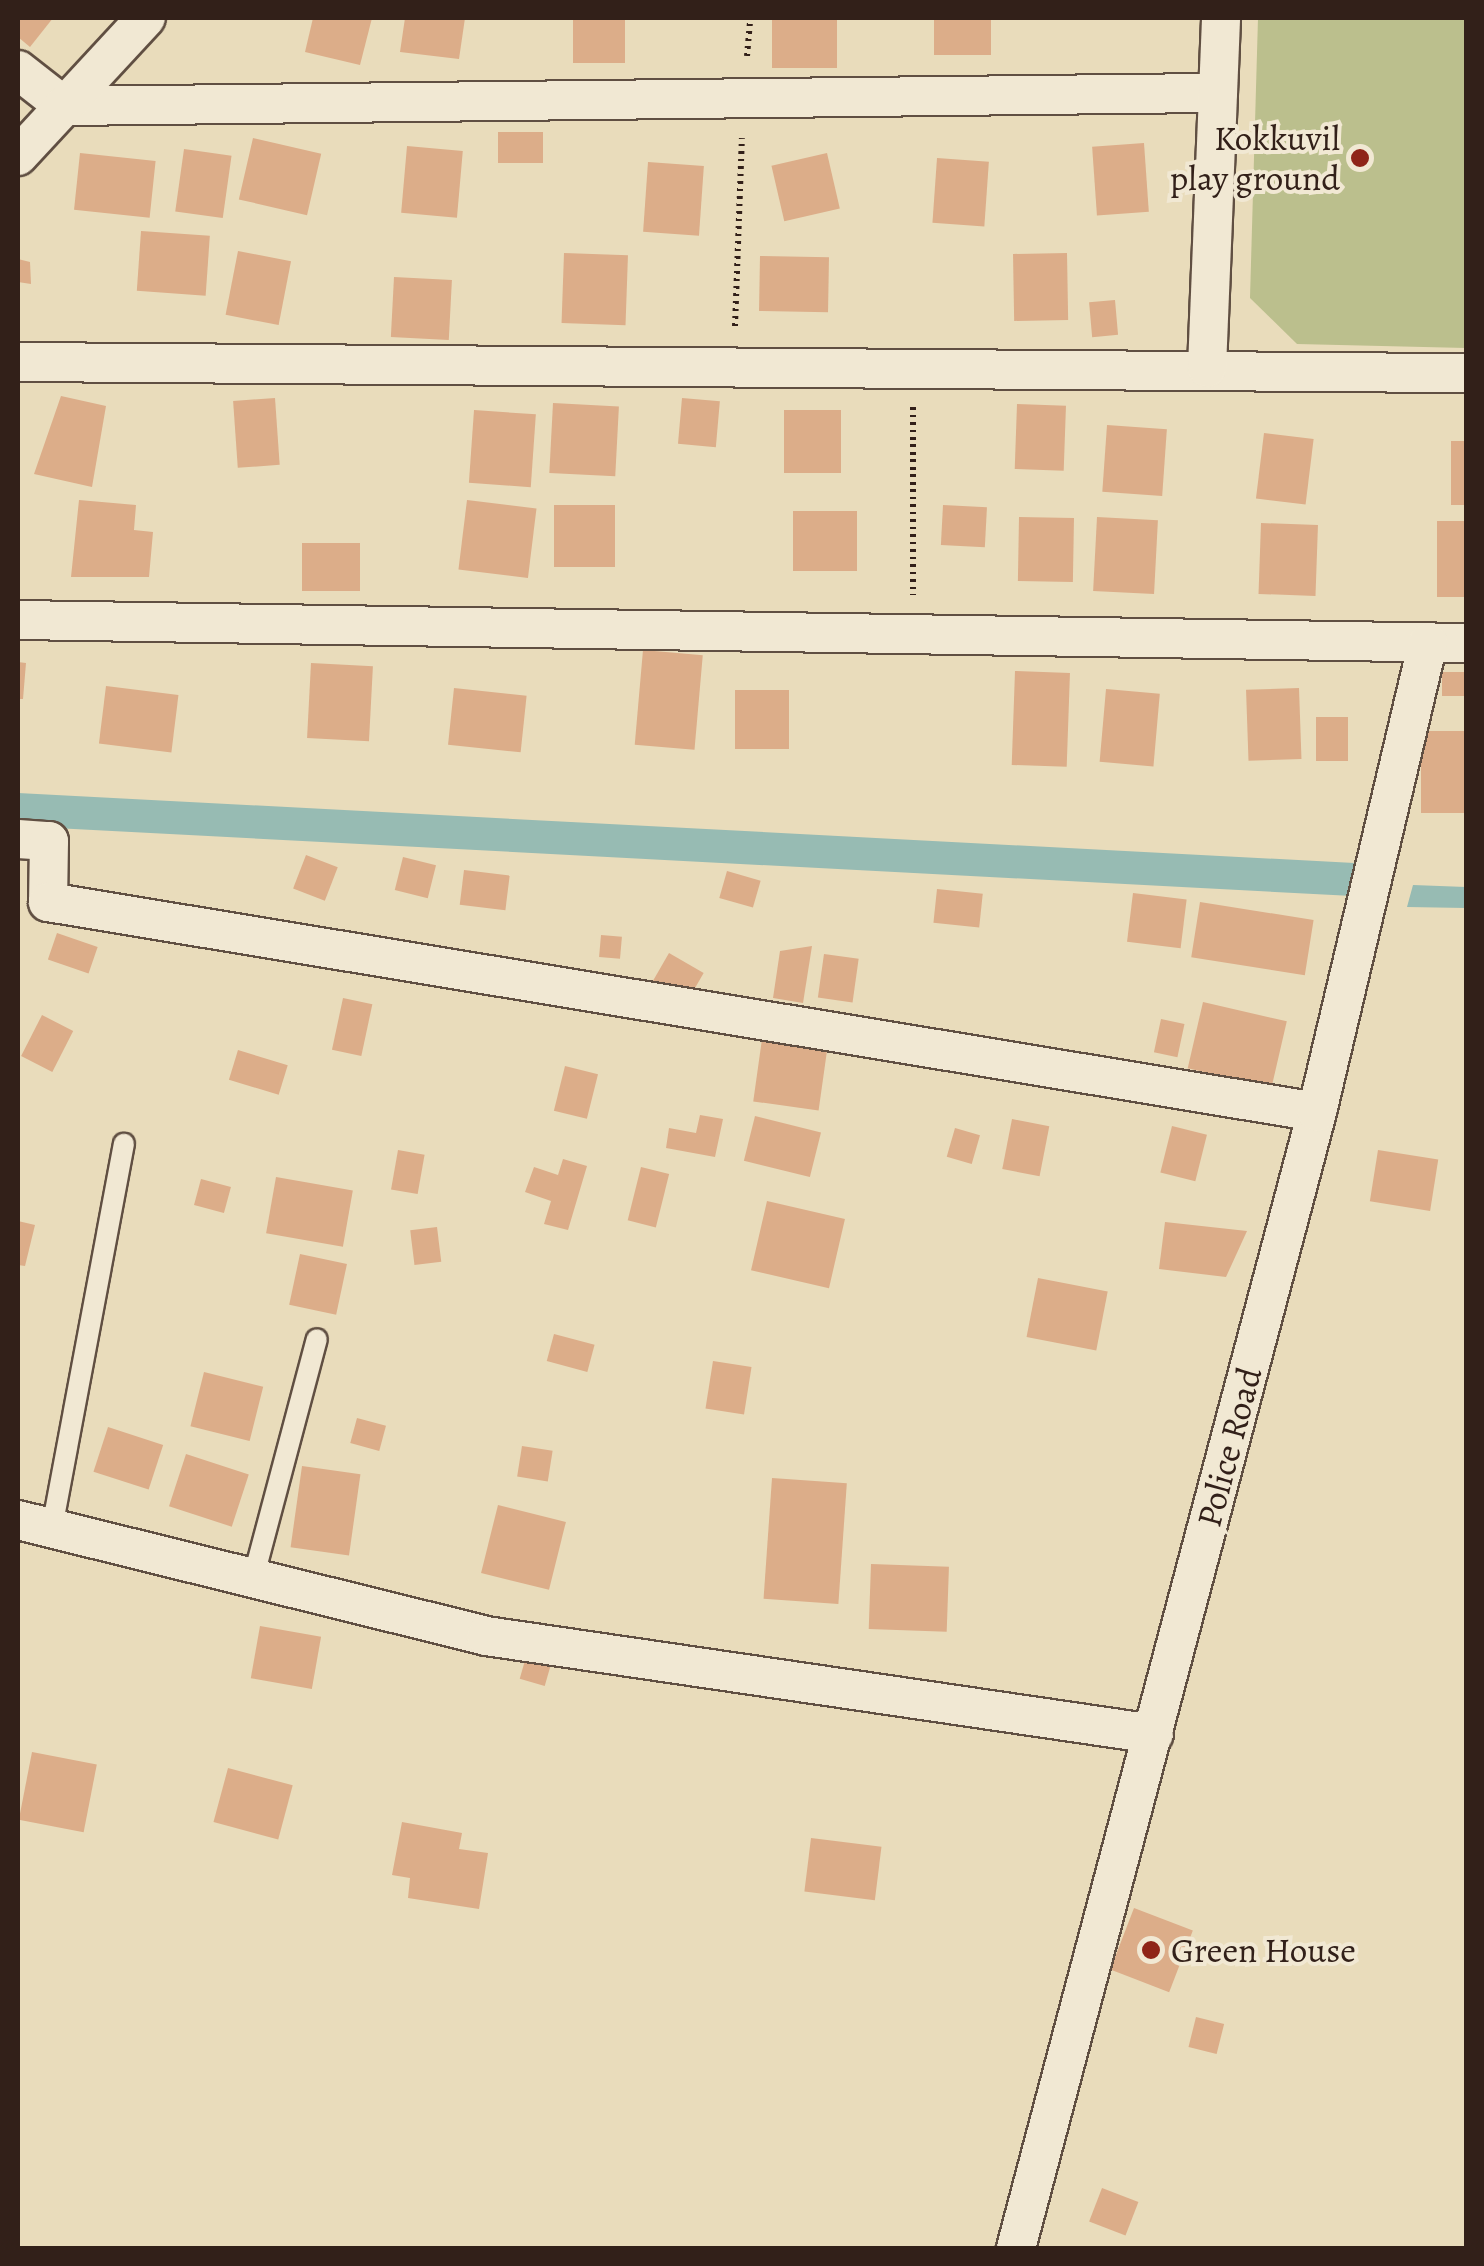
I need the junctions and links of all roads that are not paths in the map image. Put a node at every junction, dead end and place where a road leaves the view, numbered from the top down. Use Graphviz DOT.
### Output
graph roads {
  1 [pos="146,18"];
  2 [pos="1221,18"];
  3 [pos="18,70"];
  4 [pos="1218,93"];
  5 [pos="64,106"];
  6 [pos="18,156"];
  7 [pos="18,362"];
  8 [pos="1207,368"];
  9 [pos="1466,373"];
  10 [pos="18,620"];
  11 [pos="1428,643"];
  12 [pos="1466,643"];
  13 [pos="18,839"];
  14 [pos="1316,1112"];
  15 [pos="124,1144"];
  16 [pos="317,1339"];
  17 [pos="35,1524"];
  18 [pos="254,1579"];
  19 [pos="1154,1734"];
  20 [pos="1016,2248"];
  1 -- 5 [label="street"];
  2 -- 4 [label="street"];
  3 -- 5 [label="street"];
  4 -- 5 [label="street"];
  4 -- 8 [label="street"];
  5 -- 6 [label="street"];
  7 -- 8 [label="street"];
  8 -- 9 [label="street"];
  10 -- 11 [label="street"];
  11 -- 12 [label="street"];
  11 -- 14 [label="street, Police Road"];
  13 -- 14 [label="street"];
  14 -- 19 [label="street, Police Road"];
  15 -- 17 [label="lane"];
  16 -- 18 [label="lane"];
  17 -- 18 [label="street"];
  18 -- 19 [label="street"];
  19 -- 20 [label="street, Police Road"];
}
